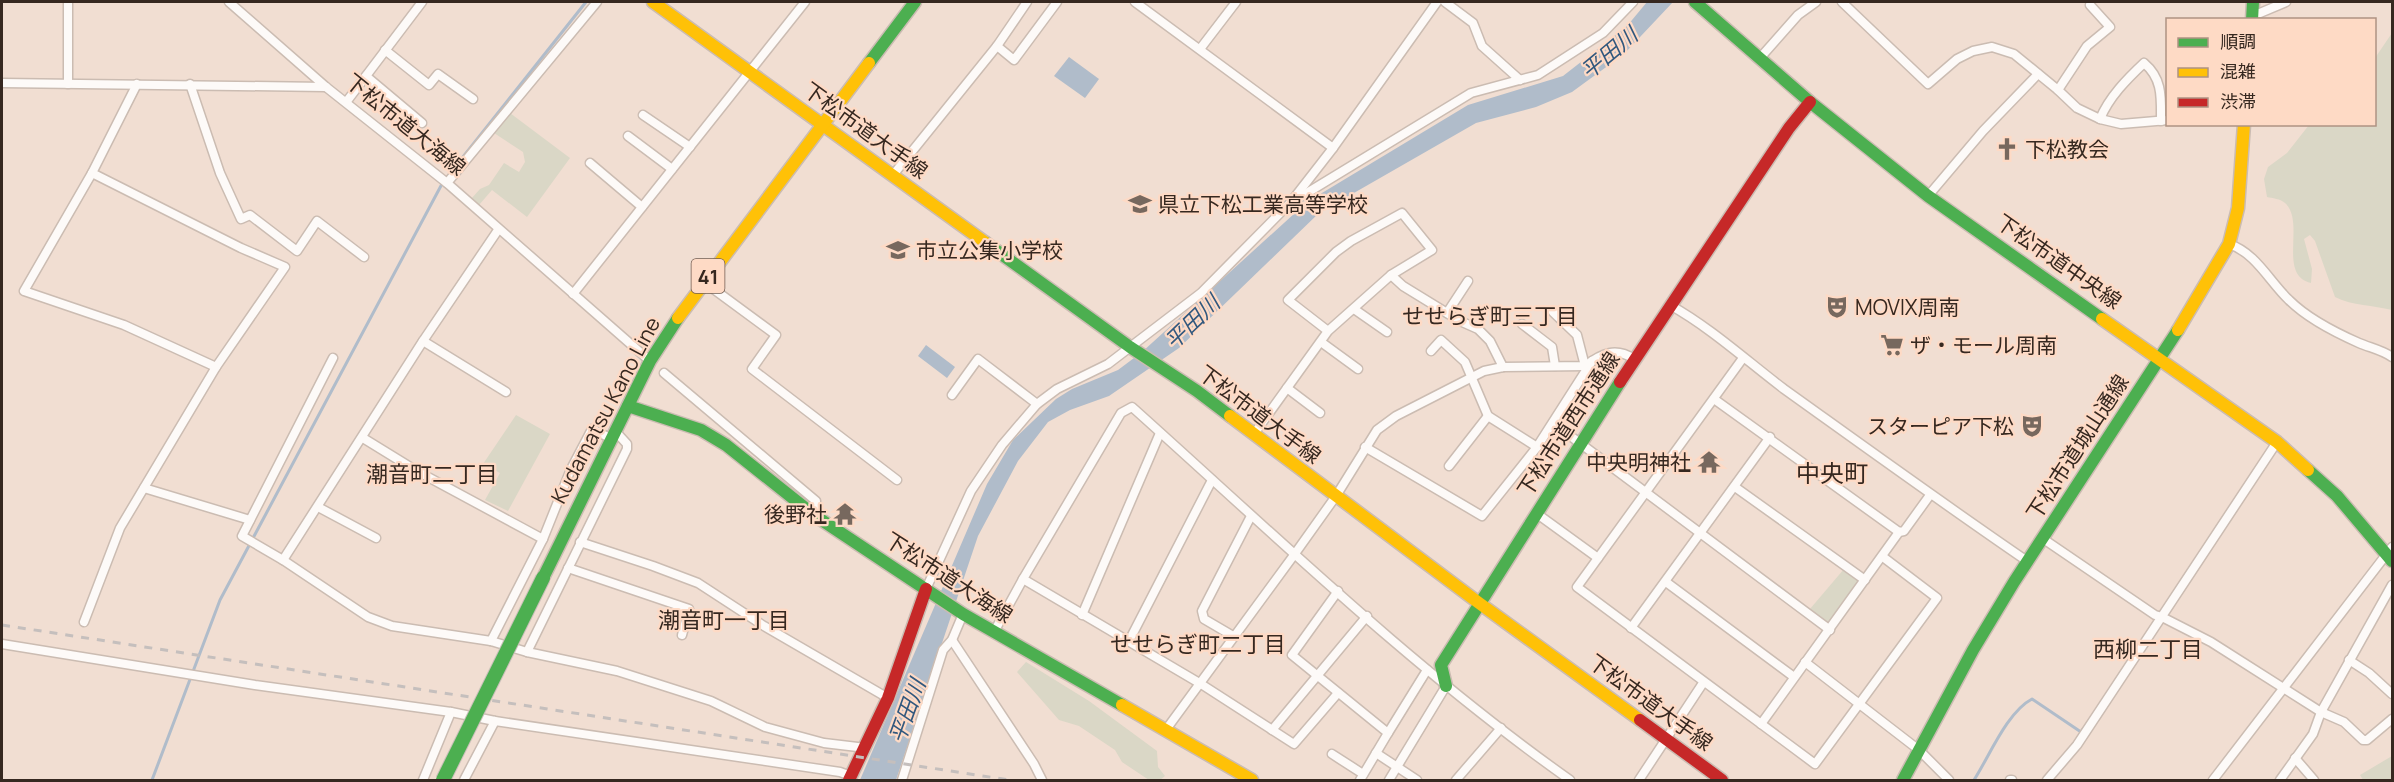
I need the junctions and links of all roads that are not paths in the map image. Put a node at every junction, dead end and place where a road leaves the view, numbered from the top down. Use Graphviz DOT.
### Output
graph roads {
  1 [pos="68,2"];
  2 [pos="229,2"];
  3 [pos="422,2"];
  4 [pos="597,2"];
  5 [pos="653,2"];
  6 [pos="805,2"];
  7 [pos="915,2"];
  8 [pos="1027,2"];
  9 [pos="1057,2"];
  10 [pos="1136,2"];
  11 [pos="1236,2"];
  12 [pos="1437,2"];
  13 [pos="1445,2"];
  14 [pos="1633,2"];
  15 [pos="1695,2"];
  16 [pos="1816,2"];
  17 [pos="1842,2"];
  18 [pos="2286,2"];
  19 [pos="2090,5"];
  20 [pos="2252,11"];
  21 [pos="997,46"];
  22 [pos="1200,49"];
  23 [pos="385,50"];
  24 [pos="1761,58"];
  25 [pos="749,71"];
  26 [pos="2038,74"];
  27 [pos="366,76"];
  28 [pos="1520,80"];
  29 [pos="2,83"];
  30 [pos="68,84"];
  31 [pos="137,84"];
  32 [pos="190,84"];
  33 [pos="326,87"];
  34 [pos="2058,90"];
  35 [pos="473,99"];
  36 [pos="347,101"];
  37 [pos="1810,102"];
  38 [pos="643,115"];
  39 [pos="2100,119"];
  40 [pos="2164,120"];
  41 [pos="422,123"];
  42 [pos="822,125"];
  43 [pos="2244,126"];
  44 [pos="627,136"];
  45 [pos="690,147"];
  46 [pos="1333,148"];
  47 [pos="590,163"];
  48 [pos="672,169"];
  49 [pos="92,173"];
  50 [pos="893,175"];
  51 [pos="447,183"];
  52 [pos="1928,196"];
  53 [pos="1291,202"];
  54 [pos="642,207"];
  55 [pos="498,230"];
  56 [pos="2229,244"];
  57 [pos="364,257"];
  58 [pos="1391,275"];
  59 [pos="1468,281"];
  60 [pos="704,282"];
  61 [pos="573,294"];
  62 [pos="1670,305"];
  63 [pos="1354,309"];
  64 [pos="1553,312"];
  65 [pos="1447,313"];
  66 [pos="1522,324"];
  67 [pos="1328,331"];
  68 [pos="1387,332"];
  69 [pos="423,341"];
  70 [pos="1321,342"];
  71 [pos="1134,350"];
  72 [pos="1431,351"];
  73 [pos="2392,357"];
  74 [pos="333,358"];
  75 [pos="1743,358"];
  76 [pos="2161,358"];
  77 [pos="1594,359"];
  78 [pos="1634,359"];
  79 [pos="650,361"];
  80 [pos="1555,366"];
  81 [pos="1585,366"];
  82 [pos="216,367"];
  83 [pos="1503,367"];
  84 [pos="1358,369"];
  85 [pos="664,373"];
  86 [pos="1472,376"];
  87 [pos="1287,388"];
  88 [pos="506,392"];
  89 [pos="952,395"];
  90 [pos="1714,399"];
  91 [pos="1037,404"];
  92 [pos="628,406"];
  93 [pos="1320,413"];
  94 [pos="1488,416"];
  95 [pos="723,422"];
  96 [pos="1553,423"];
  97 [pos="1160,433"];
  98 [pos="1254,434"];
  99 [pos="614,435"];
  100 [pos="712,436"];
  101 [pos="1770,437"];
  102 [pos="363,438"];
  103 [pos="1581,441"];
  104 [pos="2277,442"];
  105 [pos="1365,447"];
  106 [pos="1537,447"];
  107 [pos="1449,466"];
  108 [pos="897,480"];
  109 [pos="1212,480"];
  110 [pos="1735,487"];
  111 [pos="144,488"];
  112 [pos="1647,492"];
  113 [pos="1930,495"];
  114 [pos="1336,496"];
  115 [pos="318,507"];
  116 [pos="1536,513"];
  117 [pos="814,515"];
  118 [pos="1251,516"];
  119 [pos="250,520"];
  120 [pos="1899,532"];
  121 [pos="1700,533"];
  122 [pos="376,538"];
  123 [pos="543,538"];
  124 [pos="2042,538"];
  125 [pos="580,542"];
  126 [pos="2391,553"];
  127 [pos="1294,555"];
  128 [pos="1882,557"];
  129 [pos="1598,558"];
  130 [pos="283,561"];
  131 [pos="2027,561"];
  132 [pos="568,568"];
  133 [pos="1023,579"];
  134 [pos="1865,580"];
  135 [pos="1666,582"];
  136 [pos="2392,585"];
  137 [pos="1338,591"];
  138 [pos="930,592"];
  139 [pos="1479,603"];
  140 [pos="963,614"];
  141 [pos="1082,615"];
  142 [pos="1367,616"];
  143 [pos="2162,617"];
  144 [pos="84,622"];
  145 [pos="1631,628"];
  146 [pos="1830,630"];
  147 [pos="994,632"];
  148 [pos="682,635"];
  149 [pos="1233,636"];
  150 [pos="951,640"];
  151 [pos="491,641"];
  152 [pos="1129,641"];
  153 [pos="2,644"];
  154 [pos="527,651"];
  155 [pos="2349,660"];
  156 [pos="1806,662"];
  157 [pos="1427,670"];
  158 [pos="1318,677"];
  159 [pos="1794,677"];
  160 [pos="1704,683"];
  161 [pos="1201,684"];
  162 [pos="1446,686"];
  163 [pos="2284,687"];
  164 [pos="1338,693"];
  165 [pos="2392,694"];
  166 [pos="888,698"];
  167 [pos="1859,704"];
  168 [pos="451,712"];
  169 [pos="2321,712"];
  170 [pos="2392,719"];
  171 [pos="495,721"];
  172 [pos="1761,724"];
  173 [pos="1501,728"];
  174 [pos="1272,730"];
  175 [pos="1165,731"];
  176 [pos="1388,733"];
  177 [pos="1667,739"];
  178 [pos="866,748"];
  179 [pos="1920,750"];
  180 [pos="1376,753"];
  181 [pos="1332,754"];
  182 [pos="2295,758"];
  183 [pos="1399,766"];
  184 [pos="1361,777"];
  185 [pos="850,778"];
  186 [pos="1566,779"];
  187 [pos="423,780"];
  188 [pos="443,780"];
  189 [pos="464,780"];
  190 [pos="902,780"];
  191 [pos="1042,780"];
  192 [pos="1252,780"];
  193 [pos="1389,780"];
  194 [pos="1417,780"];
  195 [pos="1456,780"];
  196 [pos="1639,780"];
  197 [pos="1722,780"];
  198 [pos="1904,780"];
  199 [pos="1949,780"];
  200 [pos="2047,780"];
  201 [pos="2213,780"];
  202 [pos="2280,780"];
  203 [pos="2314,780"];
  1 -- 30 [label="street"];
  2 -- 33 [label="street"];
  3 -- 23 [label="street"];
  4 -- 51 [label="street"];
  5 -- 25 [label="street, 下松市道大手線"];
  6 -- 25 [label="street"];
  7 -- 42 [label="street, Kudamatsu Kano Line / 41"];
  8 -- 21 [label="street"];
  9 -- 21 [label="street"];
  10 -- 22 [label="street"];
  11 -- 22 [label="street"];
  12 -- 46 [label="street"];
  13 -- 28 [label="street"];
  14 -- 28 [label="street"];
  15 -- 24 [label="street, 下松市道中央線"];
  16 -- 24 [label="street"];
  17 -- 26 [label="street"];
  18 -- 20 [label="street"];
  19 -- 34 [label="street"];
  21 -- 50 [label="street"];
  22 -- 46 [label="street"];
  23 -- 27 [label="street"];
  23 -- 35 [label="street"];
  24 -- 37 [label="street, 下松市道中央線"];
  25 -- 42 [label="street, 下松市道大手線"];
  25 -- 45 [label="street"];
  26 -- 34 [label="street"];
  26 -- 52 [label="street"];
  27 -- 36 [label="street"];
  27 -- 41 [label="street"];
  28 -- 53 [label="street"];
  29 -- 30 [label="street, 下松市道大海線"];
  30 -- 31 [label="street, 下松市道大海線"];
  31 -- 32 [label="street, 下松市道大海線"];
  31 -- 49 [label="street"];
  32 -- 33 [label="street, 下松市道大海線"];
  32 -- 57 [label="street"];
  33 -- 36 [label="street, 下松市道大海線"];
  34 -- 39 [label="street"];
  36 -- 51 [label="street, 下松市道大海線"];
  37 -- 52 [label="street, 下松市道中央線"];
  37 -- 62 [label="street, 下松市道西市通線"];
  38 -- 45 [label="street"];
  39 -- 40 [label="street"];
  39 -- 40 [label="street"];
  42 -- 50 [label="street, 下松市道大手線"];
  42 -- 60 [label="street, Kudamatsu Kano Line / 41"];
  43 -- 56 [label="street, 下松市道城山通線"];
  44 -- 48 [label="street"];
  45 -- 48 [label="street"];
  46 -- 53 [label="street"];
  47 -- 54 [label="street"];
  48 -- 54 [label="street"];
  49 -- 82 [label="street"];
  49 -- 82 [label="street"];
  50 -- 71 [label="street, 下松市道大手線"];
  51 -- 55 [label="street, 下松市道大海線"];
  52 -- 76 [label="street, 下松市道中央線"];
  53 -- 71 [label="street"];
  54 -- 61 [label="street"];
  55 -- 61 [label="street, 下松市道大海線"];
  55 -- 69 [label="street"];
  56 -- 73 [label="street"];
  56 -- 76 [label="street, 下松市道城山通線"];
  58 -- 63 [label="street"];
  58 -- 65 [label="street"];
  58 -- 67 [label="street"];
  59 -- 65 [label="street"];
  60 -- 79 [label="street, Kudamatsu Kano Line / 41"];
  60 -- 108 [label="street"];
  61 -- 79 [label="street, 下松市道大海線"];
  62 -- 75 [label="street"];
  62 -- 78 [label="street, 下松市道西市通線"];
  63 -- 67 [label="street"];
  63 -- 68 [label="street"];
  64 -- 81 [label="street"];
  65 -- 83 [label="street"];
  66 -- 80 [label="street"];
  67 -- 70 [label="street"];
  69 -- 88 [label="street"];
  69 -- 102 [label="street"];
  70 -- 84 [label="street"];
  70 -- 87 [label="street"];
  71 -- 91 [label="street"];
  71 -- 98 [label="street, 下松市道大手線"];
  72 -- 86 [label="street"];
  74 -- 119 [label="street"];
  75 -- 90 [label="street"];
  75 -- 113 [label="street"];
  76 -- 104 [label="street, 下松市道中央線"];
  76 -- 124 [label="street, 下松市道城山通線"];
  77 -- 78 [label="street"];
  77 -- 81 [label="street"];
  77 -- 96 [label="street"];
  78 -- 103 [label="street, 下松市道西市通線"];
  79 -- 92 [label="street, Kudamatsu Kano Line / 41"];
  80 -- 81 [label="street"];
  80 -- 83 [label="street"];
  82 -- 111 [label="street"];
  83 -- 86 [label="street"];
  85 -- 95 [label="street"];
  86 -- 94 [label="street"];
  86 -- 105 [label="street"];
  87 -- 93 [label="street"];
  87 -- 98 [label="street"];
  89 -- 91 [label="street"];
  90 -- 101 [label="street"];
  90 -- 112 [label="street"];
  91 -- 138 [label="street"];
  92 -- 99 [label="street, Kudamatsu Kano Line / 41"];
  92 -- 100 [label="street, 下松市道大海線"];
  94 -- 106 [label="street"];
  94 -- 107 [label="street"];
  95 -- 100 [label="street"];
  95 -- 117 [label="street"];
  96 -- 103 [label="street"];
  96 -- 106 [label="street"];
  97 -- 109 [label="street"];
  97 -- 133 [label="street"];
  97 -- 141 [label="street"];
  98 -- 114 [label="street, 下松市道大手線"];
  99 -- 123 [label="street"];
  99 -- 125 [label="street"];
  99 -- 188 [label="street, Kudamatsu Kano Line / 41, bridge"];
  100 -- 117 [label="street, 下松市道大海線"];
  101 -- 110 [label="street"];
  101 -- 120 [label="street"];
  102 -- 115 [label="street"];
  102 -- 123 [label="street"];
  103 -- 112 [label="street"];
  103 -- 116 [label="street, 下松市道西市通線"];
  104 -- 126 [label="street, 下松市道中央線"];
  104 -- 143 [label="street"];
  105 -- 106 [label="street"];
  105 -- 114 [label="street"];
  109 -- 118 [label="street"];
  109 -- 152 [label="street"];
  110 -- 121 [label="street"];
  110 -- 134 [label="street"];
  111 -- 119 [label="street"];
  111 -- 144 [label="street"];
  112 -- 121 [label="street"];
  112 -- 129 [label="street"];
  113 -- 120 [label="street"];
  113 -- 131 [label="street"];
  114 -- 127 [label="street"];
  114 -- 139 [label="street, 下松市道大手線"];
  115 -- 122 [label="street"];
  115 -- 130 [label="street"];
  116 -- 129 [label="street"];
  116 -- 139 [label="street, 下松市道西市通線"];
  117 -- 138 [label="street, 下松市道大海線"];
  118 -- 127 [label="street"];
  118 -- 149 [label="street"];
  119 -- 130 [label="street"];
  120 -- 128 [label="street"];
  121 -- 135 [label="street"];
  121 -- 146 [label="street"];
  123 -- 151 [label="street"];
  124 -- 131 [label="street, 下松市道城山通線"];
  124 -- 143 [label="street"];
  125 -- 132 [label="street"];
  125 -- 166 [label="street"];
  126 -- 163 [label="street"];
  127 -- 137 [label="street"];
  127 -- 149 [label="street"];
  128 -- 134 [label="street"];
  128 -- 167 [label="street"];
  129 -- 145 [label="street"];
  130 -- 151 [label="street"];
  131 -- 179 [label="street, 下松市道城山通線"];
  132 -- 148 [label="street"];
  132 -- 154 [label="street"];
  133 -- 141 [label="street"];
  133 -- 147 [label="street"];
  134 -- 146 [label="street"];
  135 -- 145 [label="street"];
  135 -- 159 [label="street"];
  136 -- 155 [label="street"];
  137 -- 142 [label="street"];
  137 -- 158 [label="street"];
  138 -- 140 [label="street, 下松市道大海線"];
  138 -- 166 [label="street"];
  139 -- 162 [label="street, 下松市道西市通線"];
  139 -- 177 [label="street, 下松市道大手線"];
  140 -- 147 [label="street, 下松市道大海線"];
  140 -- 150 [label="street"];
  141 -- 152 [label="street"];
  142 -- 157 [label="street"];
  142 -- 158 [label="street"];
  143 -- 163 [label="street"];
  143 -- 200 [label="street"];
  145 -- 160 [label="street"];
  146 -- 156 [label="street"];
  147 -- 175 [label="street, 下松市道大海線"];
  149 -- 161 [label="street"];
  150 -- 190 [label="street"];
  150 -- 191 [label="street"];
  151 -- 154 [label="street"];
  152 -- 161 [label="street"];
  153 -- 168 [label="street"];
  154 -- 178 [label="street"];
  155 -- 165 [label="street"];
  155 -- 169 [label="street"];
  156 -- 159 [label="street"];
  156 -- 167 [label="street"];
  157 -- 162 [label="street"];
  157 -- 176 [label="street"];
  158 -- 164 [label="street"];
  158 -- 174 [label="street"];
  159 -- 172 [label="street"];
  160 -- 172 [label="street"];
  160 -- 177 [label="street"];
  161 -- 174 [label="street"];
  161 -- 175 [label="street"];
  162 -- 173 [label="street"];
  162 -- 183 [label="street"];
  163 -- 169 [label="street"];
  163 -- 201 [label="street"];
  164 -- 174 [label="street"];
  164 -- 176 [label="street"];
  166 -- 178 [label="street"];
  167 -- 172 [label="street"];
  167 -- 179 [label="street"];
  168 -- 171 [label="street"];
  168 -- 187 [label="street"];
  169 -- 170 [label="street"];
  169 -- 182 [label="street"];
  171 -- 185 [label="street"];
  171 -- 189 [label="street"];
  173 -- 186 [label="street"];
  173 -- 195 [label="street"];
  175 -- 192 [label="street, 下松市道大海線"];
  176 -- 180 [label="street"];
  177 -- 196 [label="street"];
  177 -- 197 [label="street, 下松市道大手線"];
  178 -- 185 [label="street"];
  179 -- 198 [label="street, 下松市道城山通線"];
  179 -- 199 [label="street"];
  180 -- 183 [label="street"];
  180 -- 184 [label="street"];
  181 -- 184 [label="street"];
  182 -- 202 [label="street"];
  182 -- 203 [label="street"];
  183 -- 193 [label="street"];
  183 -- 194 [label="street"];
}
